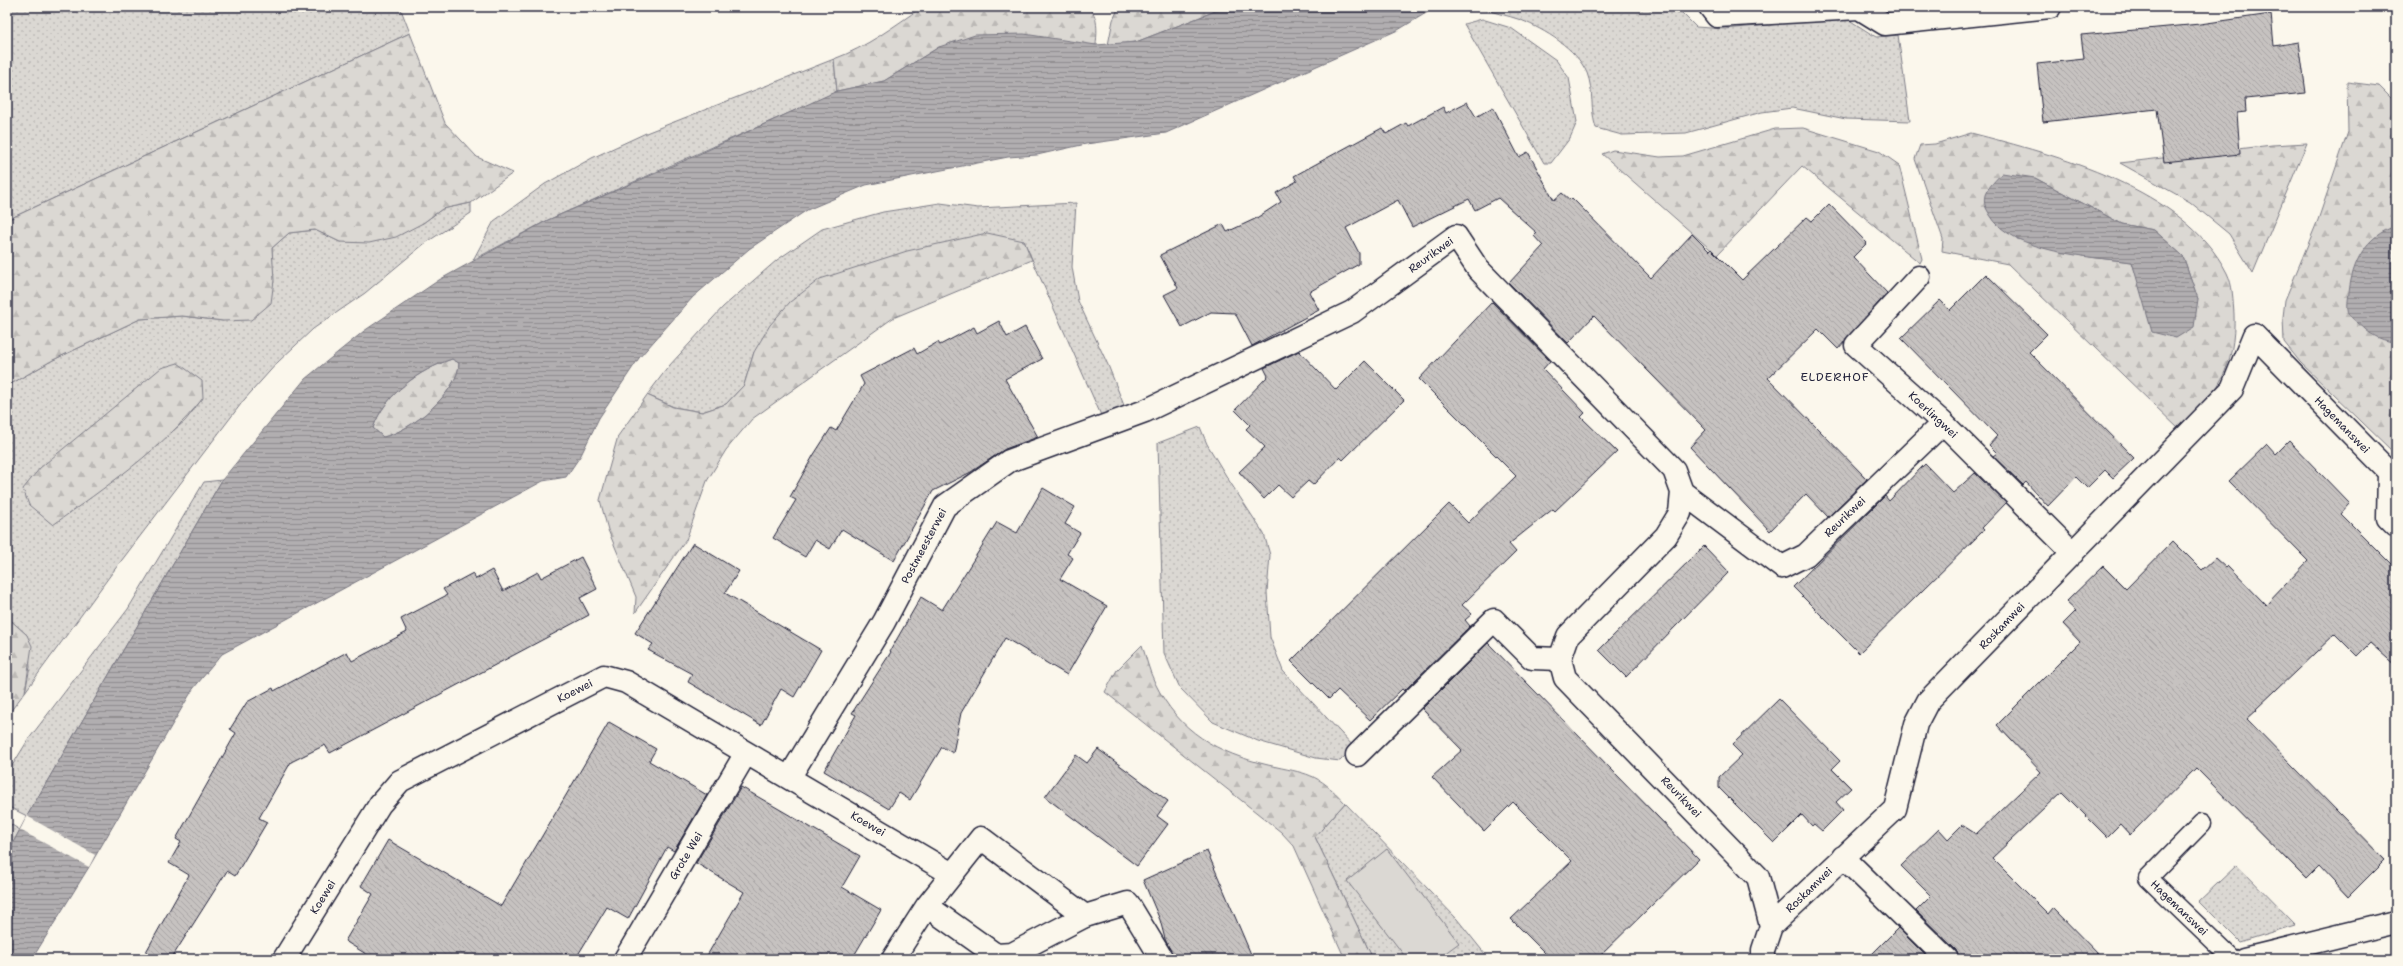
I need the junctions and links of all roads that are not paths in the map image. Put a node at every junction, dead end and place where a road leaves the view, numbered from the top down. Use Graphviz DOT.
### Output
graph roads {
  1 [pos="1710,7"];
  2 [pos="2050,7"];
  3 [pos="1919,277"];
  4 [pos="2254,335"];
  5 [pos="1145,411"];
  6 [pos="1943,423"];
  7 [pos="1682,492"];
  8 [pos="2396,526"];
  9 [pos="2073,553"];
  10 [pos="1560,659"];
  11 [pos="746,753"];
  12 [pos="1357,755"];
  13 [pos="789,778"];
  14 [pos="2202,823"];
  15 [pos="1843,857"];
  16 [pos="952,874"];
  17 [pos="927,906"];
  18 [pos="1085,916"];
  19 [pos="2396,922"];
  20 [pos="1771,926"];
  21 [pos="1760,956"];
  22 [pos="285,959"];
  23 [pos="625,959"];
  24 [pos="893,959"];
  25 [pos="1162,959"];
  26 [pos="1947,959"];
  27 [pos="2232,959"];
  28 [pos="2246,959"];
  1 -- 2 [label="street"];
  3 -- 6 [label="street, Koerlingwei"];
  4 -- 8 [label="street, Hagemanswei"];
  4 -- 9 [label="street, Roskamwei"];
  5 -- 7 [label="street, Reurikwei"];
  5 -- 13 [label="street, Postmeesterwei"];
  6 -- 7 [label="street, Reurikwei"];
  6 -- 9 [label="street, Koerlingwei"];
  7 -- 10 [label="street, Reurikwei"];
  9 -- 15 [label="street, Roskamwei"];
  10 -- 12 [label="street"];
  10 -- 20 [label="street, Reurikwei"];
  11 -- 13 [label="street, Koewei"];
  11 -- 22 [label="street, Koewei"];
  11 -- 23 [label="street, Grote Wei"];
  13 -- 16 [label="street, Koewei"];
  14 -- 27 [label="lane, Hagemanswei"];
  15 -- 20 [label="street, Roskamwei"];
  15 -- 26 [label="street"];
  16 -- 17 [label="street"];
  16 -- 18 [label="street"];
  17 -- 18 [label="street"];
  17 -- 24 [label="street"];
  18 -- 25 [label="street"];
  19 -- 28 [label="street"];
  20 -- 21 [label="street"];
}
